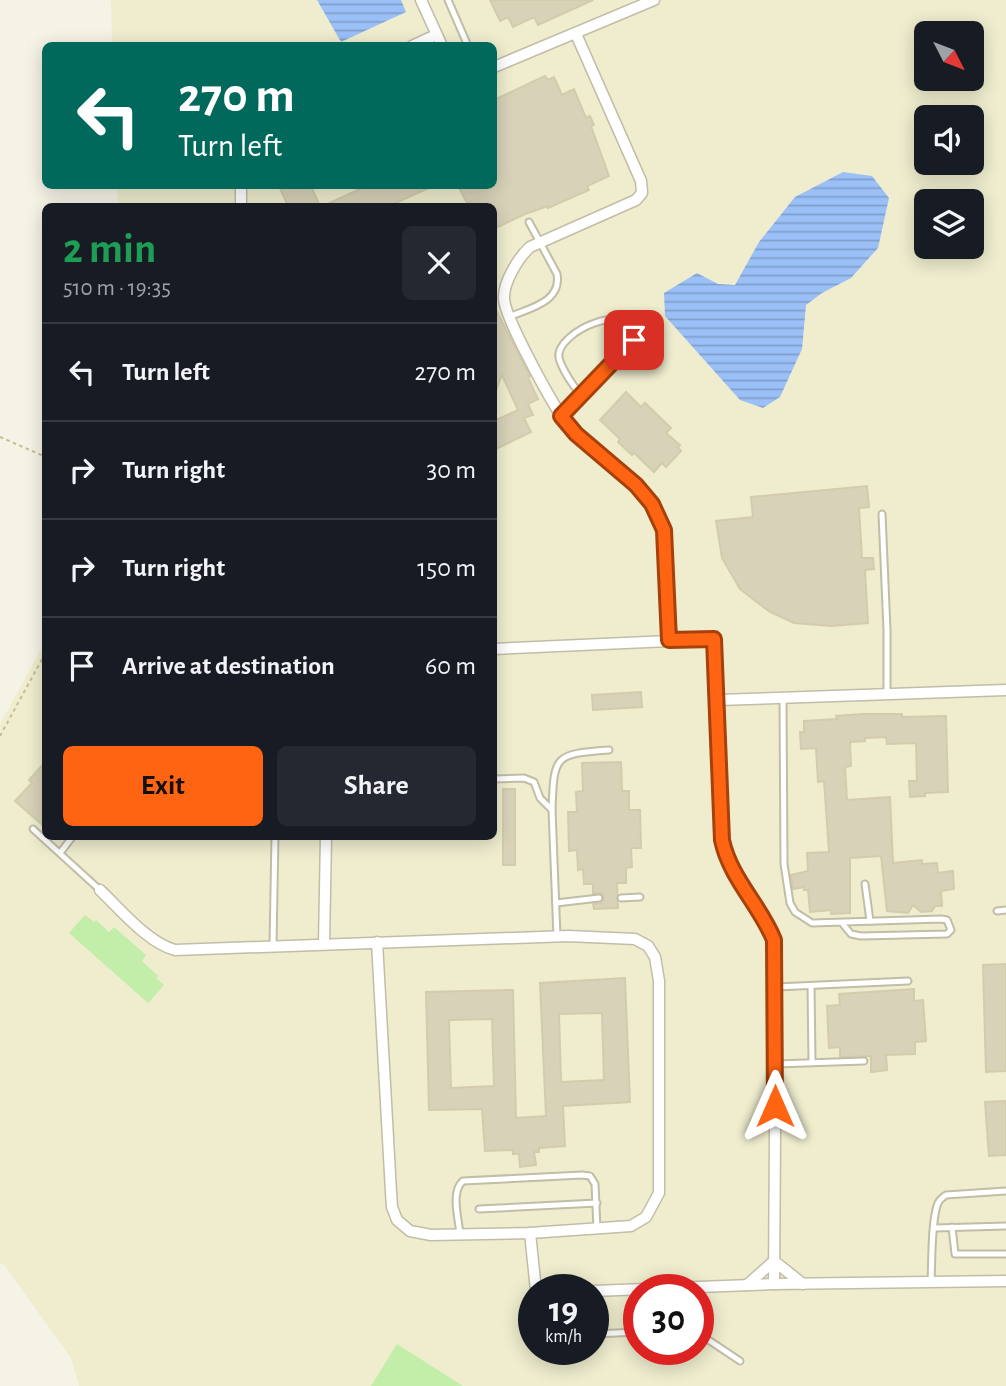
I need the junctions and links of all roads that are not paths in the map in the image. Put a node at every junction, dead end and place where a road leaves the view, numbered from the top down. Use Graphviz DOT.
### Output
graph roads {
  1 [pos="421,0"];
  2 [pos="447,0"];
  3 [pos="654,0"];
  4 [pos="576,34"];
  5 [pos="436,35"];
  6 [pos="421,42"];
  7 [pos="440,42"];
  8 [pos="466,42"];
  9 [pos="497,66"];
  10 [pos="529,222"];
  11 [pos="540,242"];
  12 [pos="509,317"];
  13 [pos="581,396"];
  14 [pos="561,416"];
  15 [pos="881,514"];
  16 [pos="669,640"];
  17 [pos="497,649"];
  18 [pos="1006,690"];
  19 [pos="887,694"];
  20 [pos="783,699"];
  21 [pos="718,700"];
  22 [pos="609,750"];
  23 [pos="497,779"];
  24 [pos="552,810"];
  25 [pos="33,829"];
  26 [pos="42,837"];
  27 [pos="45,840"];
  28 [pos="71,840"];
  29 [pos="275,840"];
  30 [pos="326,840"];
  31 [pos="60,853"];
  32 [pos="865,884"];
  33 [pos="100,891"];
  34 [pos="640,897"];
  35 [pos="599,898"];
  36 [pos="621,898"];
  37 [pos="556,903"];
  38 [pos="1006,910"];
  39 [pos="997,911"];
  40 [pos="870,921"];
  41 [pos="842,922"];
  42 [pos="557,937"];
  43 [pos="377,942"];
  44 [pos="324,944"];
  45 [pos="273,945"];
  46 [pos="908,982"];
  47 [pos="811,986"];
  48 [pos="776,987"];
  49 [pos="864,1061"];
  50 [pos="811,1062"];
  51 [pos="776,1064"];
  52 [pos="1006,1191"];
  53 [pos="597,1203"];
  54 [pos="479,1209"];
  55 [pos="952,1227"];
  56 [pos="1006,1227"];
  57 [pos="935,1228"];
  58 [pos="597,1229"];
  59 [pos="530,1233"];
  60 [pos="460,1234"];
  61 [pos="1006,1254"];
  62 [pos="774,1261"];
  63 [pos="534,1274"];
  64 [pos="1006,1281"];
  65 [pos="931,1283"];
  66 [pos="774,1284"];
  67 [pos="803,1284"];
  68 [pos="747,1285"];
  69 [pos="609,1291"];
  70 [pos="714,1344"];
  71 [pos="740,1361"];
  1 -- 5 [label="street"];
  2 -- 8 [label="lane"];
  3 -- 4 [label="street"];
  4 -- 9 [label="street"];
  4 -- 11 [label="street"];
  5 -- 6 [label="street"];
  5 -- 7 [label="street"];
  10 -- 11 [label="lane"];
  11 -- 12 [label="street"];
  11 -- 12 [label="lane"];
  12 -- 14 [label="street"];
  13 -- 13 [label="lane"];
  13 -- 14 [label="lane"];
  14 -- 16 [label="street"];
  15 -- 19 [label="lane"];
  16 -- 17 [label="street"];
  16 -- 21 [label="street"];
  18 -- 19 [label="street"];
  19 -- 20 [label="street"];
  20 -- 21 [label="street"];
  20 -- 41 [label="lane"];
  21 -- 48 [label="street"];
  22 -- 24 [label="lane"];
  23 -- 24 [label="lane"];
  24 -- 37 [label="lane"];
  25 -- 26 [label="lane"];
  27 -- 31 [label="lane"];
  28 -- 31 [label="lane"];
  29 -- 45 [label="lane"];
  30 -- 44 [label="street"];
  31 -- 33 [label="lane"];
  32 -- 40 [label="lane"];
  33 -- 45 [label="street"];
  34 -- 36 [label="lane"];
  35 -- 37 [label="lane"];
  37 -- 42 [label="lane"];
  38 -- 39 [label="lane"];
  40 -- 41 [label="lane"];
  40 -- 41 [label="lane"];
  42 -- 43 [label="street"];
  42 -- 58 [label="street"];
  43 -- 44 [label="street"];
  43 -- 60 [label="street"];
  44 -- 45 [label="street"];
  46 -- 47 [label="lane"];
  47 -- 48 [label="lane"];
  47 -- 50 [label="lane"];
  48 -- 51 [label="street"];
  49 -- 50 [label="lane"];
  50 -- 51 [label="lane"];
  51 -- 62 [label="street"];
  52 -- 57 [label="lane"];
  53 -- 54 [label="lane"];
  53 -- 58 [label="lane"];
  53 -- 60 [label="lane"];
  55 -- 56 [label="lane"];
  55 -- 57 [label="lane"];
  55 -- 61 [label="lane"];
  57 -- 65 [label="lane"];
  58 -- 59 [label="street"];
  59 -- 60 [label="street"];
  59 -- 63 [label="street"];
  62 -- 66 [label="street"];
  62 -- 67 [label="street"];
  62 -- 68 [label="street"];
  64 -- 65 [label="street"];
  65 -- 67 [label="street"];
  66 -- 67 [label="street"];
  66 -- 68 [label="street"];
  68 -- 69 [label="street"];
  70 -- 71 [label="lane"];
}
